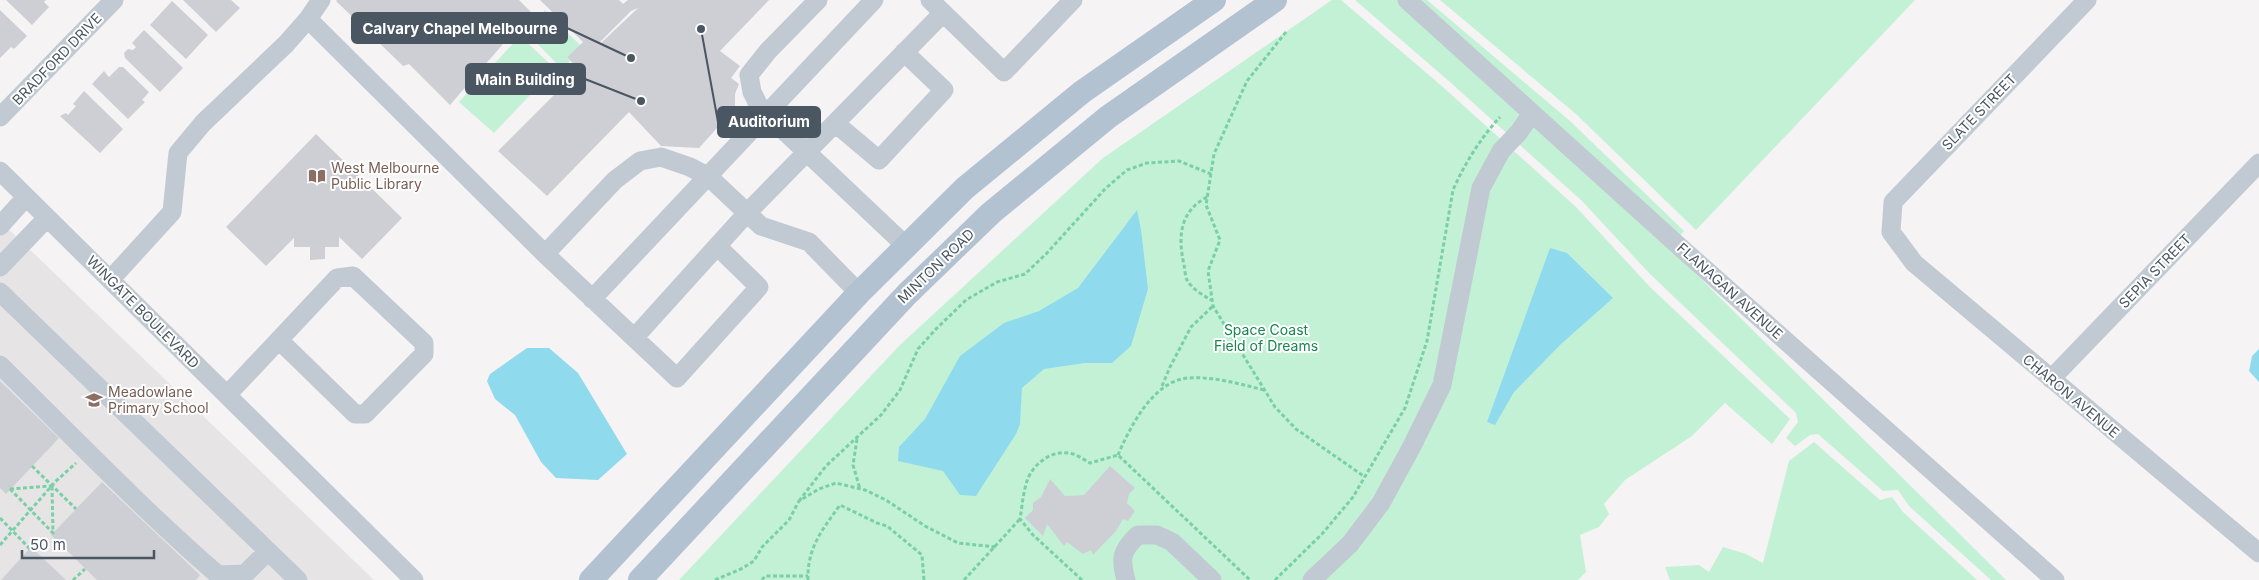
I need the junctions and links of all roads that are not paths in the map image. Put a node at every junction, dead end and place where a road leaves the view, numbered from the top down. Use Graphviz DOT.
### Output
graph roads {
  1 [pos="114,0"];
  2 [pos="320,0"];
  3 [pos="818,0"];
  4 [pos="874,0"];
  5 [pos="1073,0"];
  6 [pos="1213,0"];
  7 [pos="1275,0"];
  8 [pos="1407,0"];
  9 [pos="2087,0"];
  10 [pos="936,6"];
  11 [pos="308,19"];
  12 [pos="904,52"];
  13 [pos="763,111"];
  14 [pos="1532,113"];
  15 [pos="0,117"];
  16 [pos="835,123"];
  17 [pos="807,152"];
  18 [pos="2259,163"];
  19 [pos="0,171"];
  20 [pos="709,177"];
  21 [pos="26,197"];
  22 [pos="747,213"];
  23 [pos="47,218"];
  24 [pos="0,226"];
  25 [pos="1891,232"];
  26 [pos="717,246"];
  27 [pos="906,246"];
  28 [pos="545,254"];
  29 [pos="0,267"];
  30 [pos="110,280"];
  31 [pos="0,292"];
  32 [pos="858,293"];
  33 [pos="907,294"];
  34 [pos="592,299"];
  35 [pos="634,338"];
  36 [pos="278,340"];
  37 [pos="0,365"];
  38 [pos="2051,380"];
  39 [pos="227,395"];
  40 [pos="268,551"];
  41 [pos="2259,553"];
  42 [pos="219,578"];
  43 [pos="298,580"];
  44 [pos="414,580"];
  45 [pos="590,580"];
  46 [pos="640,580"];
  47 [pos="1126,580"];
  48 [pos="1212,580"];
  49 [pos="1312,580"];
  50 [pos="2055,580"];
  1 -- 15 [label="street, BRADFORD DRIVE"];
  2 -- 11 [label="street"];
  3 -- 13 [label="street"];
  4 -- 13 [label="street"];
  5 -- 10 [label="street"];
  6 -- 27 [label="main road"];
  7 -- 33 [label="main road, MINTON ROAD"];
  8 -- 14 [label="street, FLANAGAN AVENUE"];
  9 -- 25 [label="street, SLATE STREET"];
  10 -- 12 [label="street"];
  11 -- 28 [label="street"];
  11 -- 30 [label="street"];
  12 -- 16 [label="street"];
  12 -- 16 [label="street"];
  13 -- 17 [label="street"];
  13 -- 20 [label="street"];
  14 -- 49 [label="street"];
  14 -- 50 [label="street, FLANAGAN AVENUE"];
  16 -- 17 [label="street"];
  17 -- 22 [label="street"];
  17 -- 27 [label="street"];
  18 -- 38 [label="street, SEPIA STREET"];
  19 -- 21 [label="street, WINGATE BOULEVARD"];
  20 -- 22 [label="street"];
  20 -- 28 [label="street"];
  20 -- 34 [label="street"];
  21 -- 23 [label="street, WINGATE BOULEVARD"];
  21 -- 24 [label="street"];
  22 -- 26 [label="street"];
  22 -- 32 [label="street"];
  23 -- 29 [label="street"];
  23 -- 30 [label="street, WINGATE BOULEVARD"];
  25 -- 38 [label="street, CHARON AVENUE"];
  26 -- 35 [label="street"];
  26 -- 35 [label="street"];
  27 -- 32 [label="main road"];
  27 -- 33 [label="main road"];
  28 -- 34 [label="street"];
  30 -- 39 [label="street, WINGATE BOULEVARD"];
  31 -- 40 [label="street"];
  32 -- 33 [label="main road"];
  32 -- 45 [label="main road"];
  33 -- 46 [label="main road, MINTON ROAD"];
  34 -- 35 [label="street"];
  36 -- 36 [label="street"];
  36 -- 39 [label="street"];
  37 -- 42 [label="street"];
  38 -- 41 [label="street, CHARON AVENUE"];
  39 -- 44 [label="street, WINGATE BOULEVARD"];
  40 -- 42 [label="street"];
  40 -- 43 [label="street"];
  47 -- 48 [label="street"];
}
